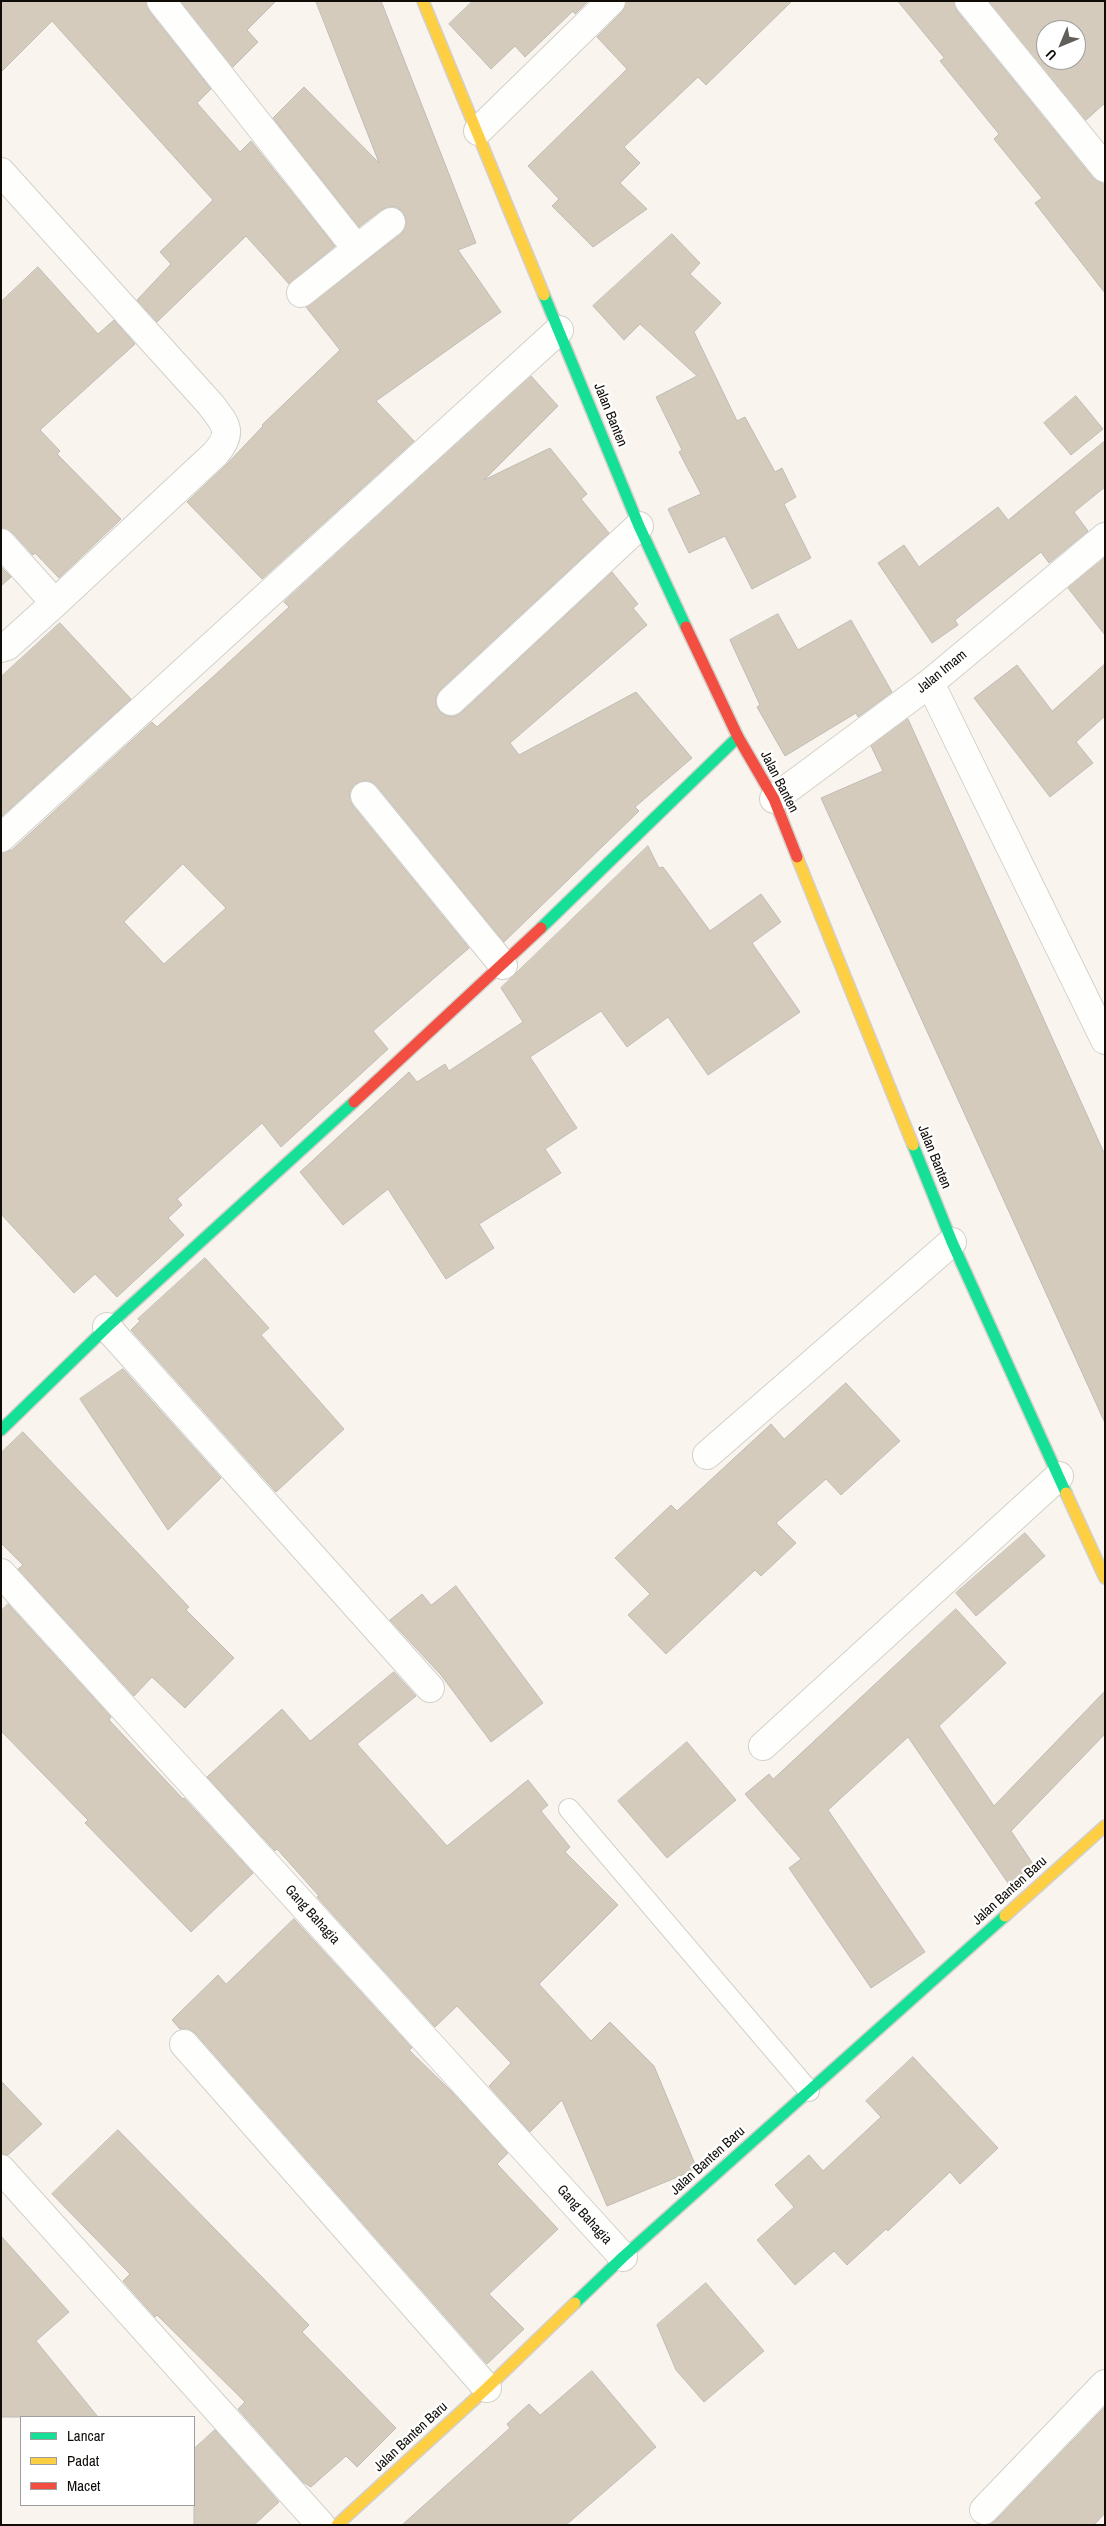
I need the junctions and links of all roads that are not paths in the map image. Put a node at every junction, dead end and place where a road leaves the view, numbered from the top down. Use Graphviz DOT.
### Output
graph roads {
  1 [pos="161,1"];
  2 [pos="423,1"];
  3 [pos="611,1"];
  4 [pos="969,1"];
  5 [pos="478,131"];
  6 [pos="1105,168"];
  7 [pos="1,172"];
  8 [pos="391,222"];
  9 [pos="356,248"];
  10 [pos="301,293"];
  11 [pos="559,330"];
  12 [pos="639,526"];
  13 [pos="1104,538"];
  14 [pos="1,543"];
  15 [pos="55,603"];
  16 [pos="1,648"];
  17 [pos="930,683"];
  18 [pos="451,701"];
  19 [pos="738,737"];
  20 [pos="365,796"];
  21 [pos="774,799"];
  22 [pos="1,838"];
  23 [pos="503,964"];
  24 [pos="1105,1040"];
  25 [pos="952,1242"];
  26 [pos="107,1327"];
  27 [pos="1,1430"];
  28 [pos="707,1456"];
  29 [pos="1058,1476"];
  30 [pos="1,1573"];
  31 [pos="1105,1578"];
  32 [pos="430,1688"];
  33 [pos="764,1746"];
  34 [pos="569,1809"];
  35 [pos="1105,1826"];
  36 [pos="184,2044"];
  37 [pos="809,2091"];
  38 [pos="1,2169"];
  39 [pos="623,2257"];
  40 [pos="1105,2384"];
  41 [pos="486,2388"];
  42 [pos="984,2510"];
  43 [pos="321,2525"];
  44 [pos="337,2525"];
  1 -- 9 [label="street"];
  2 -- 5 [label="street, Jalan Banten"];
  3 -- 5 [label="street"];
  4 -- 6 [label="street"];
  5 -- 11 [label="street, Jalan Banten"];
  7 -- 15 [label="street"];
  8 -- 9 [label="street"];
  9 -- 10 [label="street"];
  11 -- 12 [label="street, Jalan Banten"];
  11 -- 22 [label="street"];
  12 -- 18 [label="street"];
  12 -- 19 [label="street, Jalan Banten"];
  13 -- 17 [label="street, Jalan Imam"];
  14 -- 15 [label="street"];
  15 -- 16 [label="street"];
  17 -- 21 [label="street, Jalan Imam"];
  17 -- 24 [label="street"];
  19 -- 21 [label="street, Jalan Banten"];
  19 -- 23 [label="street"];
  20 -- 23 [label="street"];
  21 -- 25 [label="street, Jalan Banten"];
  23 -- 26 [label="street"];
  25 -- 28 [label="street"];
  25 -- 29 [label="street, Jalan Banten"];
  26 -- 27 [label="street"];
  26 -- 32 [label="street"];
  29 -- 31 [label="street, Jalan Banten"];
  29 -- 33 [label="street"];
  30 -- 39 [label="street, Gang Bahagia"];
  34 -- 37 [label="lane"];
  35 -- 37 [label="street, Jalan Banten Baru"];
  36 -- 41 [label="street"];
  37 -- 39 [label="street, Jalan Banten Baru"];
  38 -- 43 [label="street"];
  39 -- 41 [label="street, Jalan Banten Baru"];
  40 -- 42 [label="street"];
  41 -- 44 [label="street, Jalan Banten Baru"];
}
